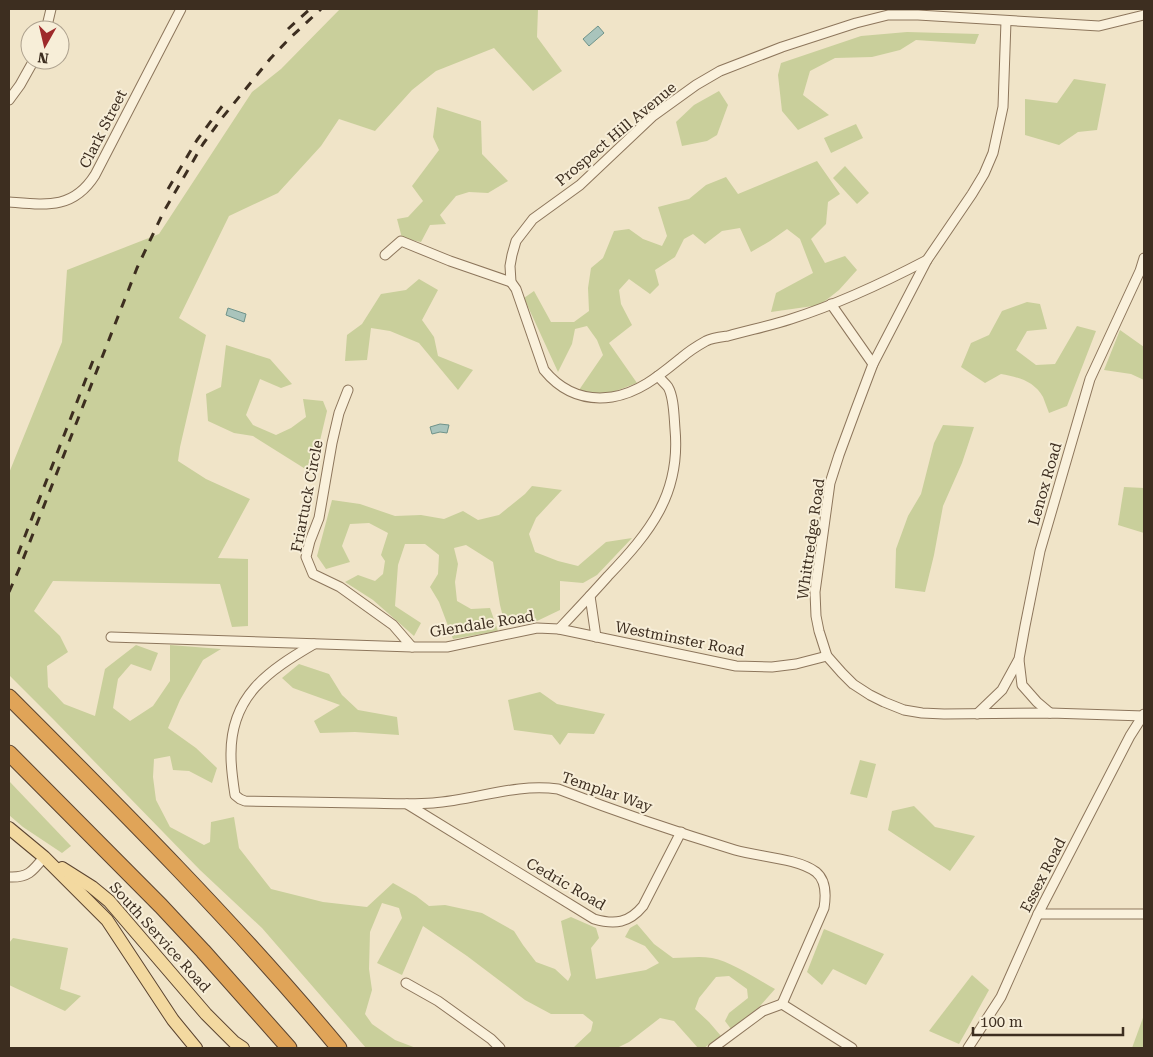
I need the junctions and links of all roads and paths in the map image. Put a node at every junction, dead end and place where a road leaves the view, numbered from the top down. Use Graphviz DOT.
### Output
graph roads {
  1 [pos="181,9"];
  2 [pos="1144,15"];
  3 [pos="1006,21"];
  4 [pos="28,70"];
  5 [pos="9,100"];
  6 [pos="9,202"];
  7 [pos="385,255"];
  8 [pos="1144,258"];
  9 [pos="927,260"];
  10 [pos="511,282"];
  11 [pos="831,304"];
  12 [pos="873,364"];
  13 [pos="658,376"];
  14 [pos="348,390"];
  15 [pos="590,596"];
  16 [pos="559,630"];
  17 [pos="111,637"];
  18 [pos="596,637"];
  19 [pos="314,644"];
  20 [pos="412,647"];
  21 [pos="827,656"];
  22 [pos="1019,660"];
  23 [pos="9,697"];
  24 [pos="1050,713"];
  25 [pos="978,714"];
  26 [pos="1144,715"];
  27 [pos="9,753"];
  28 [pos="406,804"];
  29 [pos="9,828"];
  30 [pos="680,832"];
  31 [pos="44,857"];
  32 [pos="9,877"];
  33 [pos="1038,914"];
  34 [pos="1144,914"];
  35 [pos="406,983"];
  36 [pos="782,1004"];
  37 [pos="287,1046"];
  38 [pos="196,1048"];
  39 [pos="243,1048"];
  40 [pos="339,1048"];
  41 [pos="500,1048"];
  42 [pos="713,1048"];
  43 [pos="852,1048"];
  44 [pos="968,1048"];
  1 -- 6 [label="street, Clark Street"];
  2 -- 3 [label="street, Prospect Hill Avenue"];
  3 -- 9 [label="street, Whittredge Road"];
  3 -- 10 [label="street, Prospect Hill Avenue"];
  4 -- 5 [label="street"];
  7 -- 10 [label="street"];
  8 -- 22 [label="street, Lenox Road"];
  9 -- 11 [label="street, Prospect Hill Avenue"];
  9 -- 12 [label="street, Whittredge Road"];
  10 -- 13 [label="street, Prospect Hill Avenue"];
  11 -- 12 [label="street"];
  11 -- 13 [label="street, Prospect Hill Avenue"];
  12 -- 21 [label="street, Whittredge Road"];
  13 -- 15 [label="street"];
  14 -- 20 [label="street, Friartuck Circle"];
  15 -- 16 [label="street"];
  15 -- 18 [label="street"];
  16 -- 18 [label="street, Westminster Road"];
  16 -- 20 [label="street, Glendale Road"];
  17 -- 19 [label="street, Glendale Road"];
  18 -- 21 [label="street, Westminster Road"];
  19 -- 20 [label="street, Glendale Road"];
  19 -- 28 [label="street, Templar Way"];
  21 -- 25 [label="street, Whittredge Road"];
  22 -- 24 [label="street"];
  22 -- 25 [label="street, Lenox Road"];
  23 -- 40 [label="highway"];
  24 -- 25 [label="street, Whittredge Road"];
  24 -- 26 [label="street, Whittredge Road"];
  26 -- 33 [label="street, Essex Road"];
  27 -- 37 [label="highway"];
  28 -- 30 [label="street, Templar Way"];
  28 -- 30 [label="street, Cedric Road"];
  29 -- 31 [label="main road"];
  30 -- 36 [label="street, Templar Way"];
  31 -- 32 [label="street"];
  31 -- 38 [label="main road"];
  31 -- 39 [label="main road, South Service Road"];
  33 -- 34 [label="street"];
  33 -- 44 [label="street, Essex Road"];
  35 -- 41 [label="street"];
  36 -- 42 [label="street"];
  36 -- 43 [label="street"];
}
